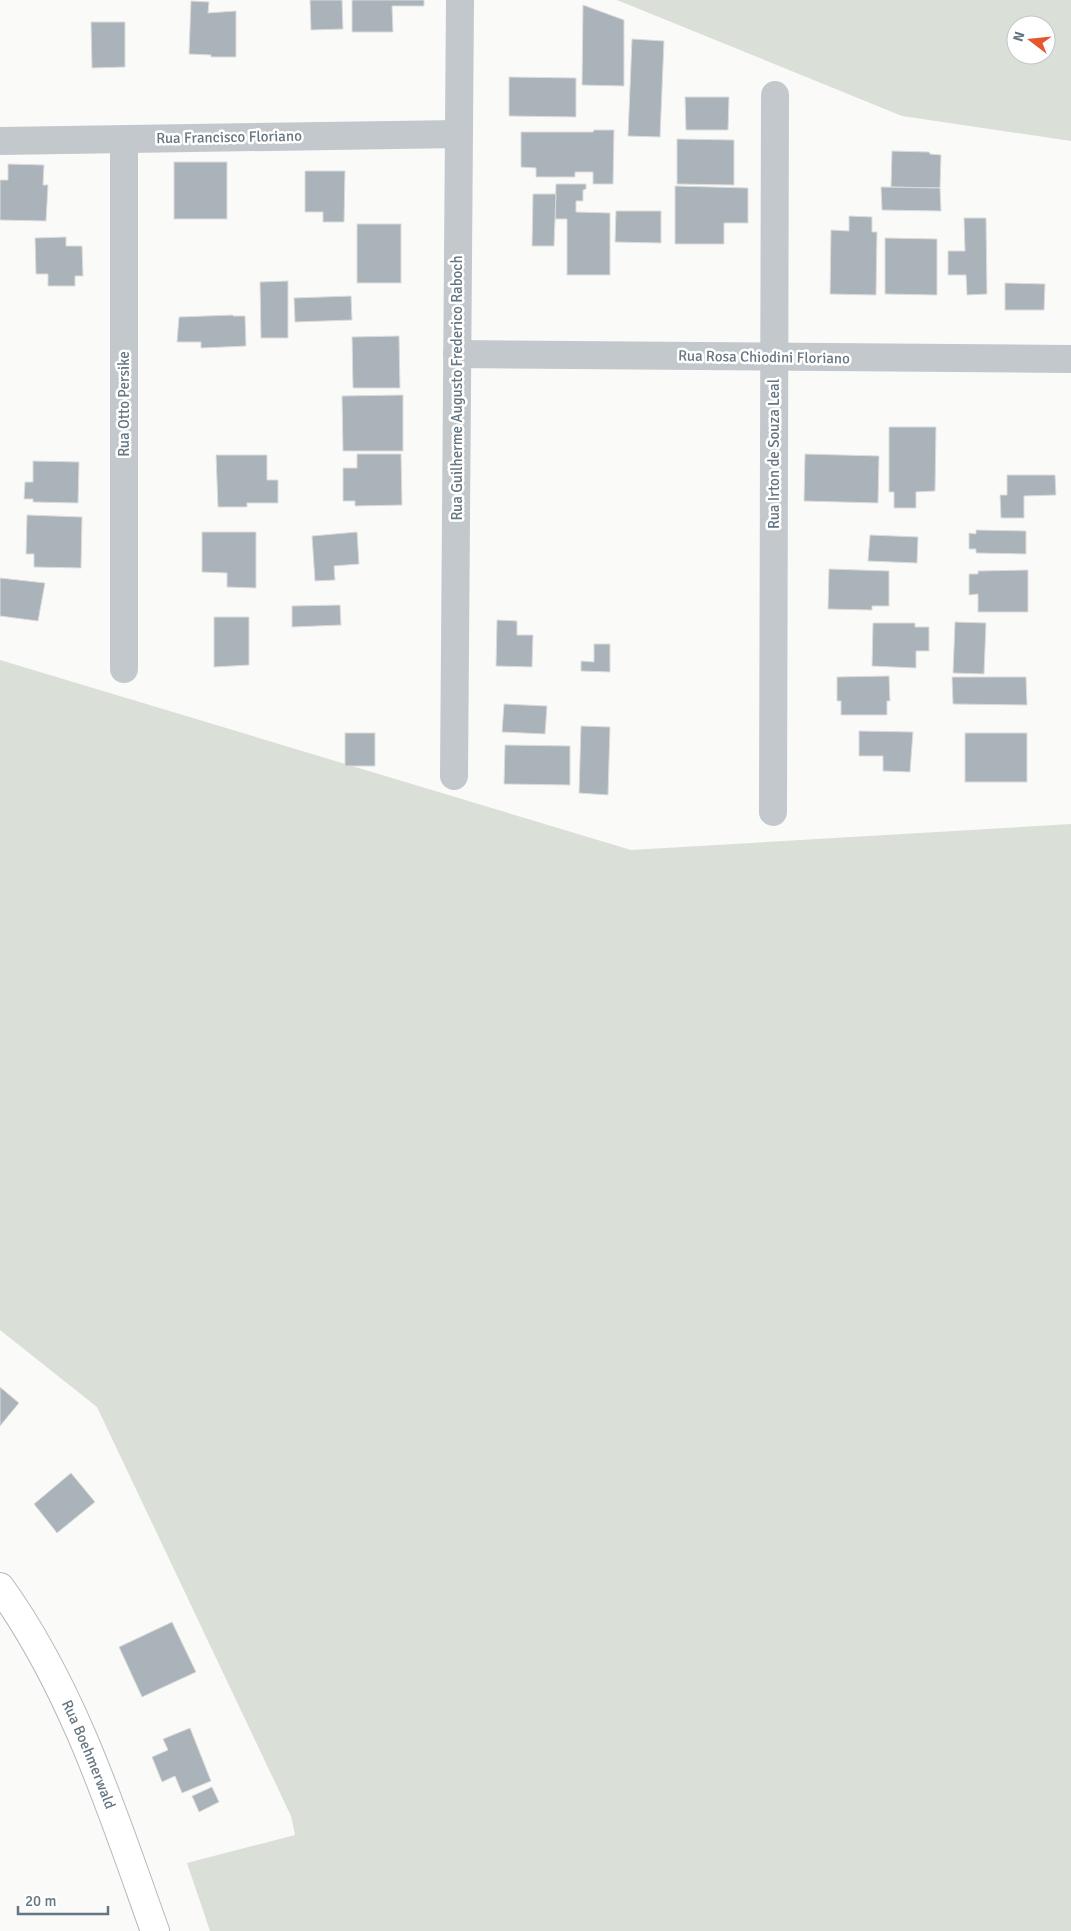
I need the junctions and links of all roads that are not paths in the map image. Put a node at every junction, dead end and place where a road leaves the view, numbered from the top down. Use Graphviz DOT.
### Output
graph roads {
  1 [pos="460,0"];
  2 [pos="775,95"];
  3 [pos="459,134"];
  4 [pos="124,139"];
  5 [pos="0,141"];
  6 [pos="457,354"];
  7 [pos="775,357"];
  8 [pos="1071,359"];
  9 [pos="124,669"];
  10 [pos="454,776"];
  11 [pos="774,812"];
  12 [pos="0,1587"];
  13 [pos="155,1931"];
  1 -- 3 [label="street, Rua Guilherme Augusto Frederico Raboch"];
  2 -- 7 [label="street, Rua Irton de Souza Leal"];
  3 -- 4 [label="street, Rua Francisco Floriano"];
  3 -- 6 [label="street, Rua Guilherme Augusto Frederico Raboch"];
  4 -- 5 [label="street, Rua Francisco Floriano"];
  4 -- 9 [label="street, Rua Otto Persike"];
  6 -- 7 [label="street, Rua Rosa Chiodini Floriano"];
  6 -- 10 [label="street, Rua Guilherme Augusto Frederico Raboch"];
  7 -- 8 [label="street, Rua Rosa Chiodini Floriano"];
  7 -- 11 [label="street, Rua Irton de Souza Leal"];
  12 -- 13 [label="main road, Rua Boehmerwald"];
}
